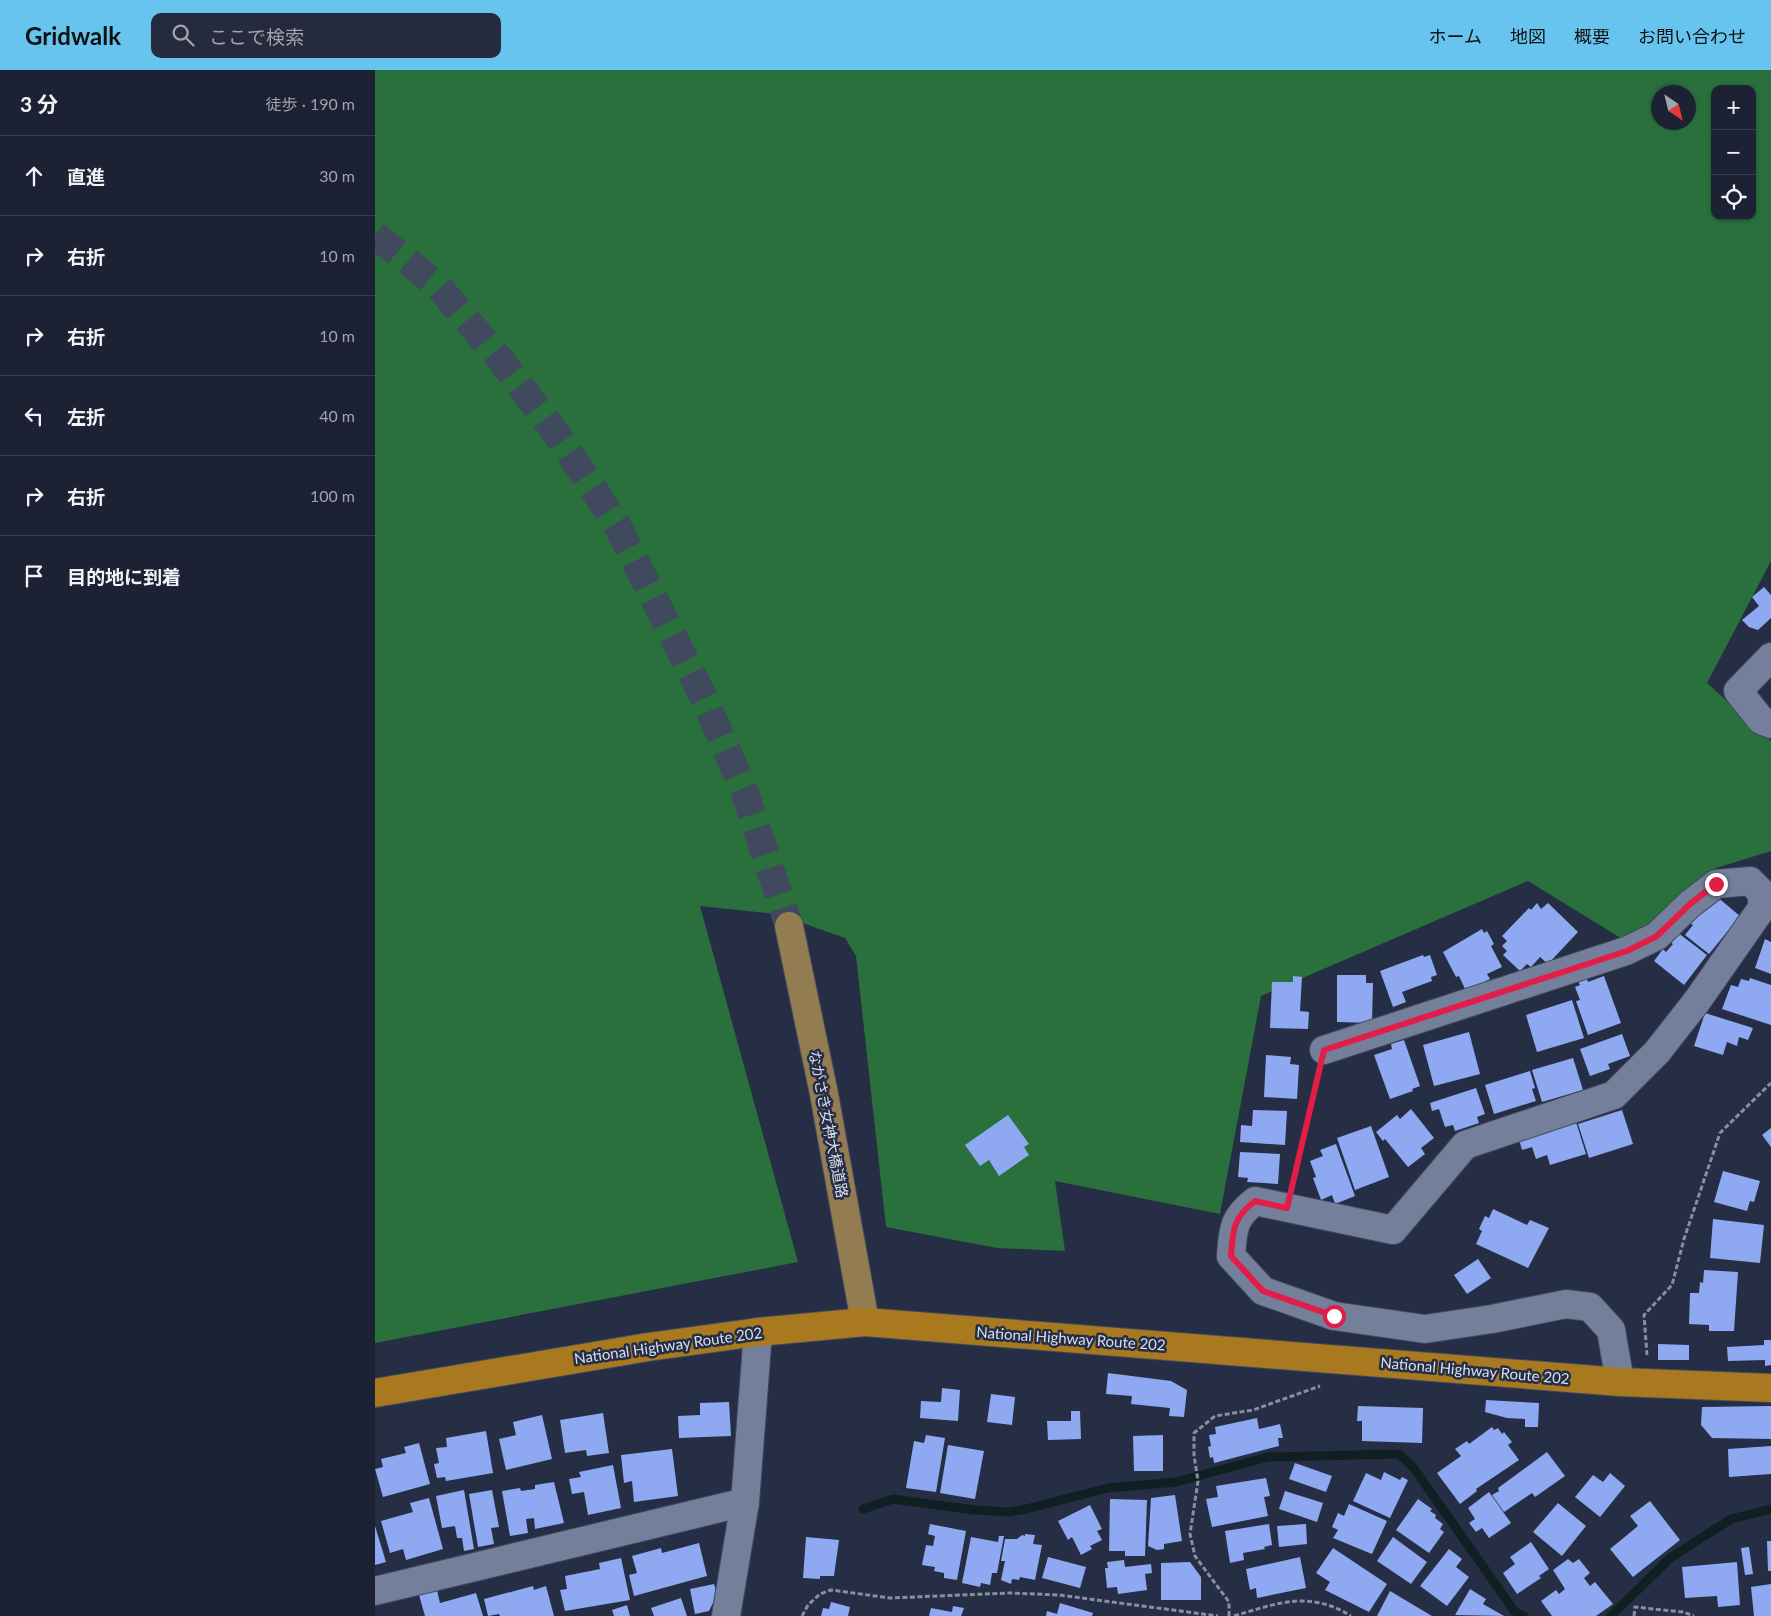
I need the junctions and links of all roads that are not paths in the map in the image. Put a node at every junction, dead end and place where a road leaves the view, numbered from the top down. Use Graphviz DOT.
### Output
graph roads {
  1 [pos="1771,657"];
  2 [pos="1771,724"];
  3 [pos="789,926"];
  4 [pos="1324,1050"];
  5 [pos="865,1322"];
  6 [pos="758,1332"];
  7 [pos="1620,1382"];
  8 [pos="1771,1388"];
  9 [pos="375,1393"];
  10 [pos="745,1502"];
  11 [pos="375,1592"];
  12 [pos="726,1616"];
  1 -- 2 [label="street"];
  3 -- 5 [label="main road, ながさき女神大橋道路"];
  4 -- 7 [label="street"];
  5 -- 6 [label="highway, National Highway Route 202"];
  5 -- 7 [label="highway, National Highway Route 202"];
  6 -- 9 [label="highway, National Highway Route 202"];
  6 -- 10 [label="street"];
  7 -- 8 [label="highway, National Highway Route 202"];
  10 -- 11 [label="street"];
  10 -- 12 [label="street"];
}
